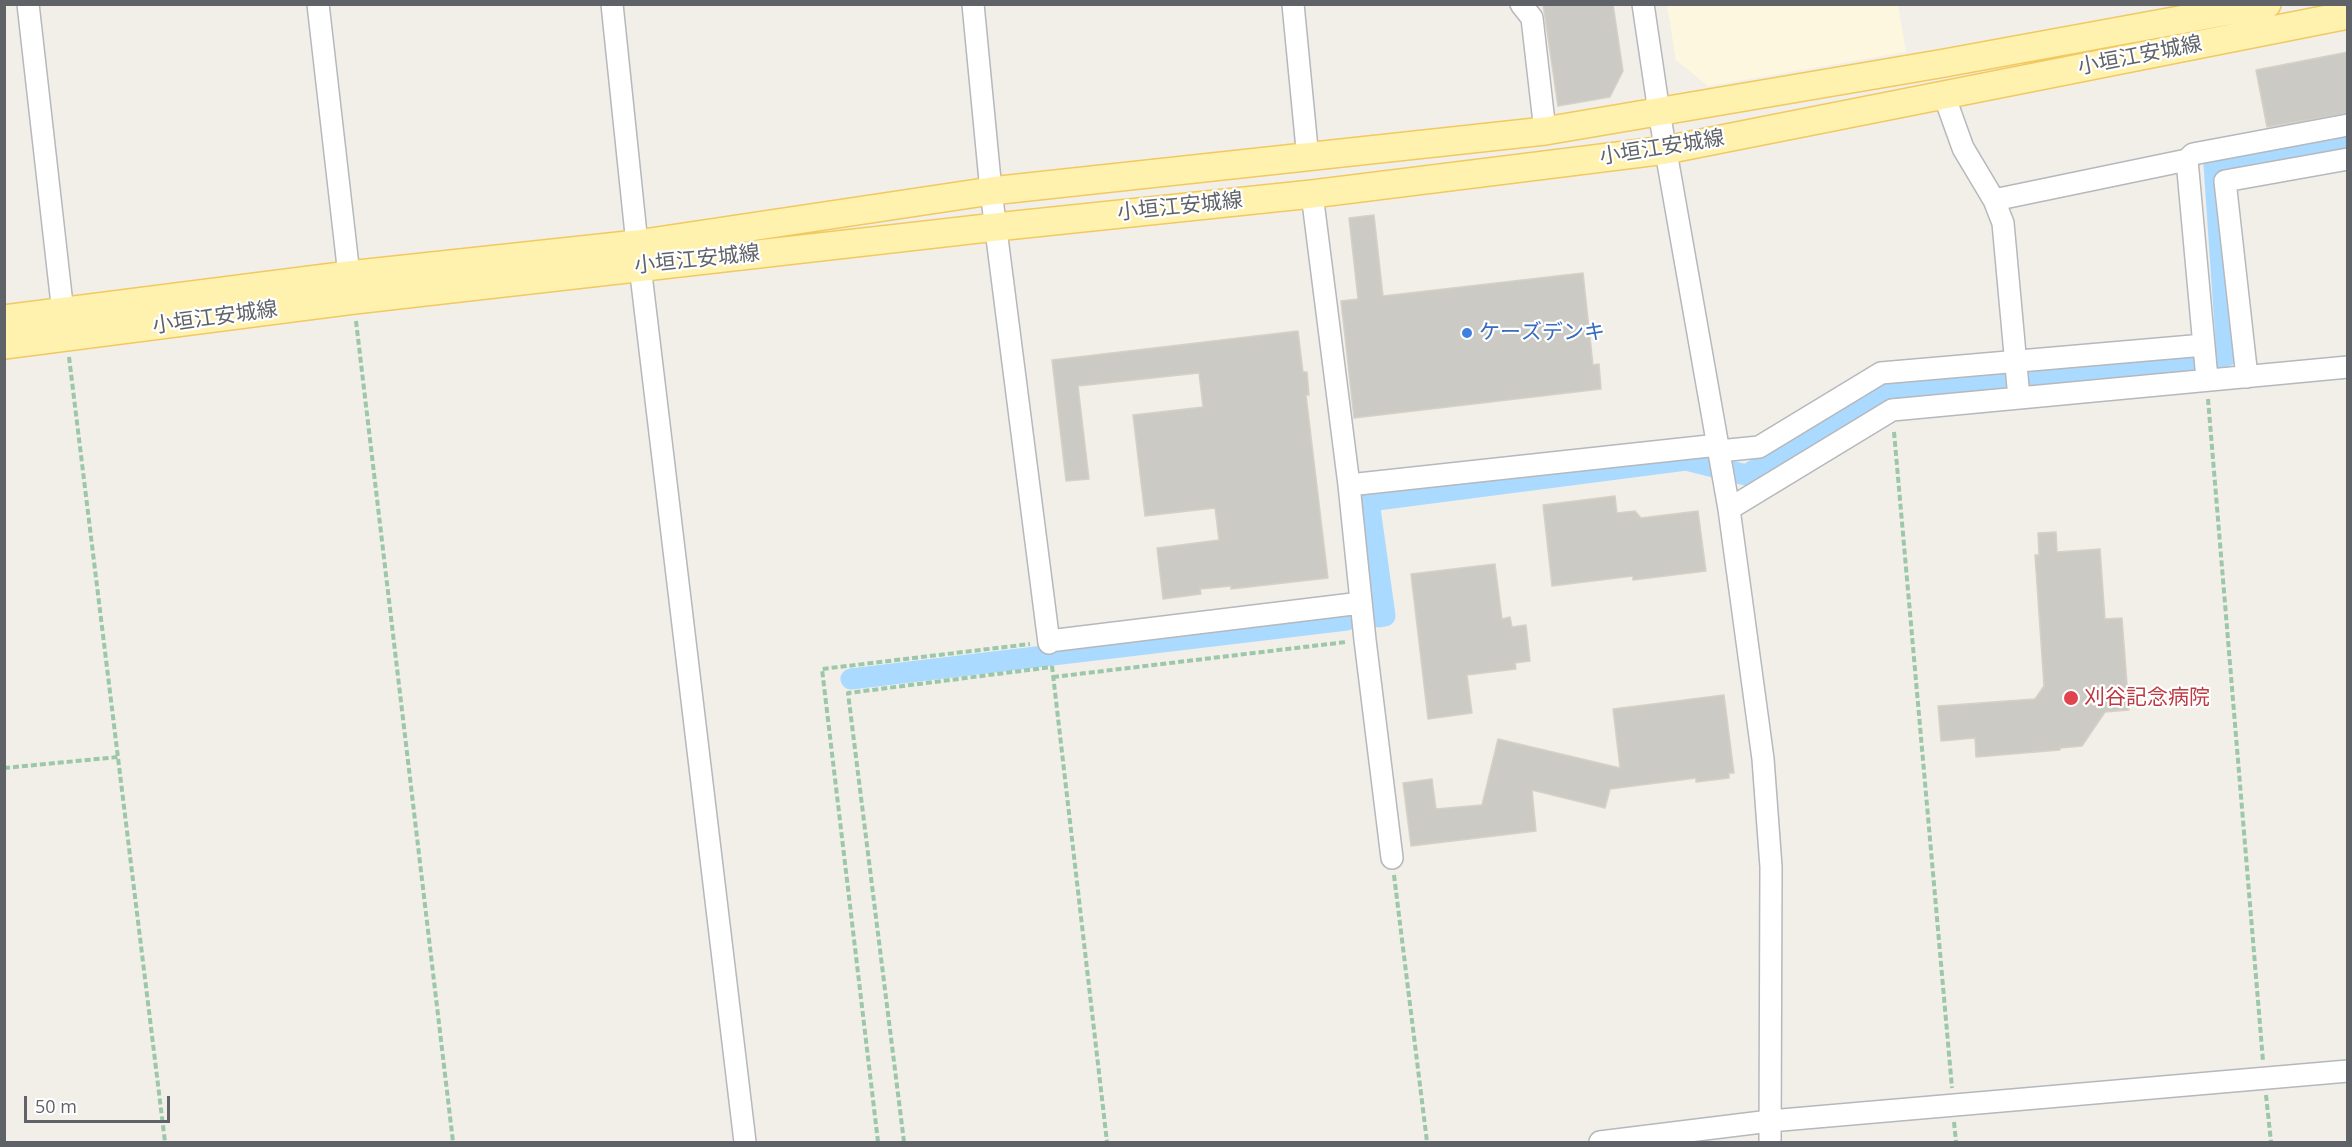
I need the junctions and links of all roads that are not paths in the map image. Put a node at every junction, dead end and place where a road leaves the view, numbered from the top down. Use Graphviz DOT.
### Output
graph roads {
  1 [pos="28,4"];
  2 [pos="318,4"];
  3 [pos="612,4"];
  4 [pos="973,4"];
  5 [pos="1293,4"];
  6 [pos="1521,4"];
  7 [pos="1643,4"];
  8 [pos="2267,4"];
  9 [pos="2348,15"];
  10 [pos="1944,95"];
  11 [pos="1659,112"];
  12 [pos="2348,125"];
  13 [pos="1545,131"];
  14 [pos="1666,150"];
  15 [pos="1308,159"];
  16 [pos="2187,159"];
  17 [pos="2348,159"];
  18 [pos="991,191"];
  19 [pos="1312,194"];
  20 [pos="1994,200"];
  21 [pos="996,227"];
  22 [pos="638,255"];
  23 [pos="352,288"];
  24 [pos="4,320"];
  25 [pos="65,326"];
  26 [pos="4,345"];
  27 [pos="2204,346"];
  28 [pos="2016,362"];
  29 [pos="2348,367"];
  30 [pos="2247,377"];
  31 [pos="2207,380"];
  32 [pos="2019,397"];
  33 [pos="1719,449"];
  34 [pos="1349,485"];
  35 [pos="1729,508"];
  36 [pos="1361,603"];
  37 [pos="1392,858"];
  38 [pos="2348,1071"];
  39 [pos="1770,1121"];
  40 [pos="745,1143"];
  41 [pos="1600,1143"];
  42 [pos="1770,1143"];
  1 -- 25 [label="street"];
  2 -- 23 [label="street"];
  3 -- 22 [label="street"];
  4 -- 18 [label="street"];
  5 -- 15 [label="street"];
  6 -- 13 [label="street"];
  7 -- 11 [label="street"];
  8 -- 11 [label="main road, 小垣江安城線"];
  9 -- 10 [label="main road, 小垣江安城線"];
  10 -- 14 [label="main road, 小垣江安城線"];
  10 -- 20 [label="street"];
  11 -- 13 [label="main road, 小垣江安城線"];
  11 -- 14 [label="street"];
  12 -- 16 [label="street"];
  13 -- 15 [label="main road, 小垣江安城線"];
  14 -- 19 [label="main road, 小垣江安城線"];
  14 -- 33 [label="street"];
  15 -- 18 [label="main road, 小垣江安城線"];
  16 -- 20 [label="street"];
  16 -- 27 [label="street"];
  17 -- 30 [label="street"];
  18 -- 21 [label="street"];
  18 -- 22 [label="main road, 小垣江安城線"];
  19 -- 21 [label="main road, 小垣江安城線"];
  19 -- 34 [label="street"];
  20 -- 28 [label="street"];
  21 -- 22 [label="main road, 小垣江安城線"];
  21 -- 36 [label="street"];
  22 -- 23 [label="main road, 小垣江安城線"];
  22 -- 40 [label="street"];
  23 -- 25 [label="main road, 小垣江安城線"];
  24 -- 25 [label="main road, 小垣江安城線"];
  25 -- 26 [label="main road, 小垣江安城線"];
  27 -- 28 [label="street"];
  27 -- 31 [label="street"];
  28 -- 32 [label="street"];
  28 -- 33 [label="street"];
  29 -- 30 [label="street"];
  30 -- 31 [label="street"];
  31 -- 32 [label="street"];
  32 -- 35 [label="street"];
  33 -- 34 [label="street"];
  33 -- 35 [label="street"];
  34 -- 36 [label="street"];
  35 -- 39 [label="street"];
  36 -- 37 [label="street"];
  38 -- 39 [label="street"];
  39 -- 41 [label="street"];
  39 -- 42 [label="street"];
}
